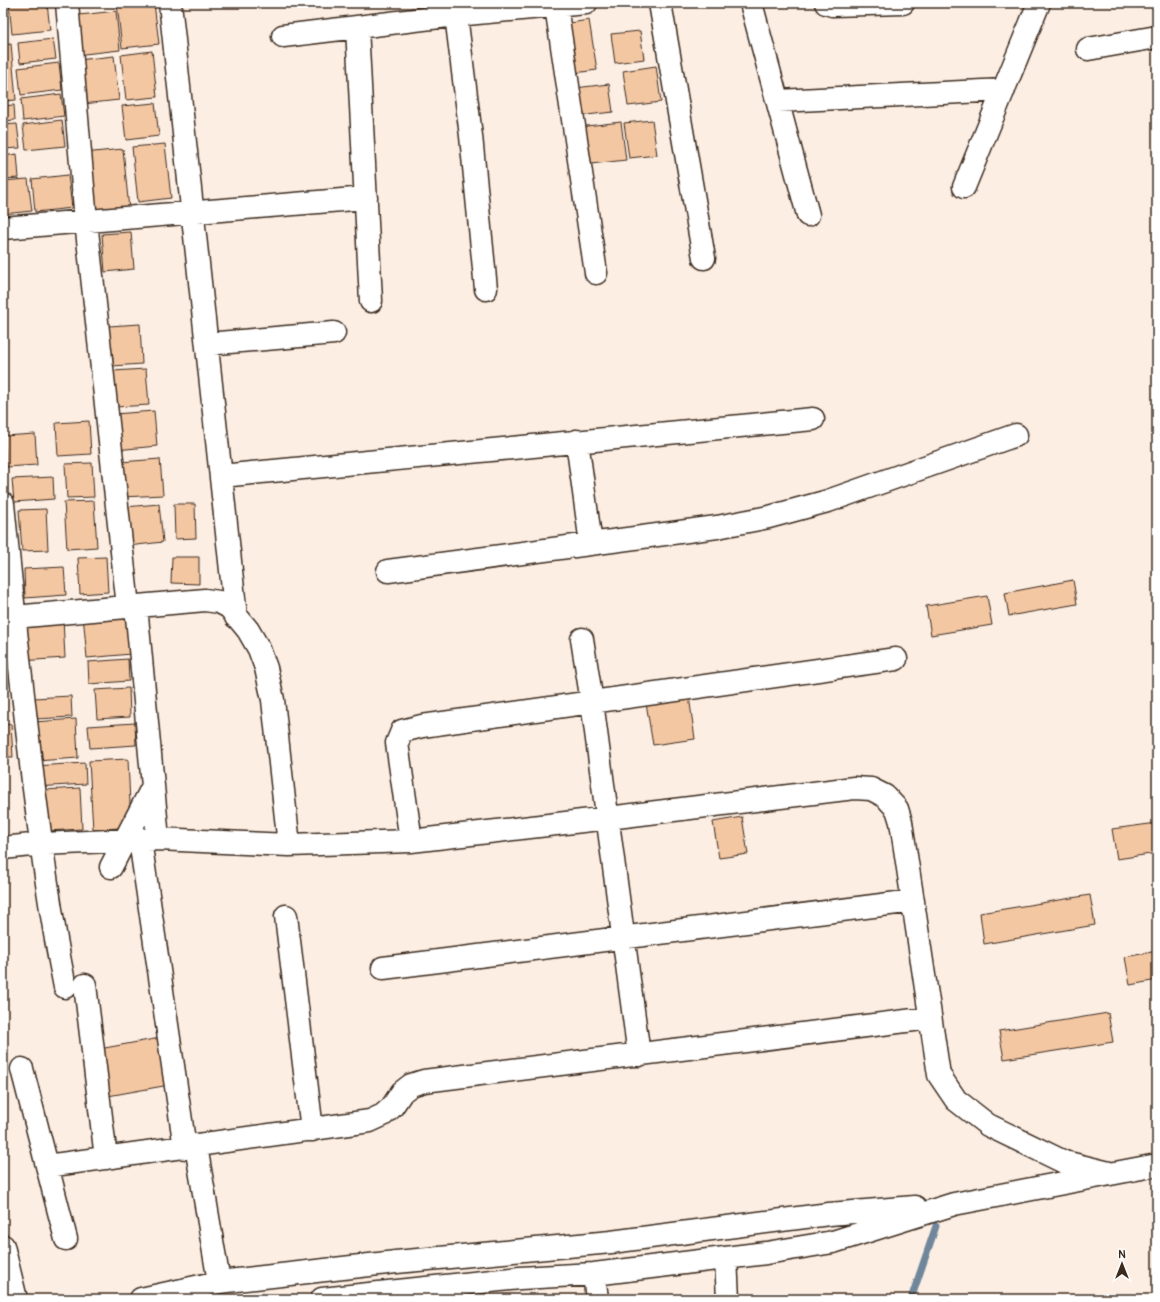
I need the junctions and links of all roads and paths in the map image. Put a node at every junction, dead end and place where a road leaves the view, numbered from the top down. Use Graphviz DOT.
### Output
graph roads {
  1 [pos="67,3"];
  2 [pos="170,3"];
  3 [pos="586,3"];
  4 [pos="660,3"];
  5 [pos="751,3"];
  6 [pos="826,3"];
  7 [pos="902,3"];
  8 [pos="1040,3"];
  9 [pos="550,5"];
  10 [pos="456,15"];
  11 [pos="357,27"];
  12 [pos="283,36"];
  13 [pos="1157,37"];
  14 [pos="1088,49"];
  15 [pos="1004,90"];
  16 [pos="778,101"];
  17 [pos="964,187"];
  18 [pos="366,198"];
  19 [pos="193,212"];
  20 [pos="808,215"];
  21 [pos="86,221"];
  22 [pos="3,228"];
  23 [pos="704,258"];
  24 [pos="596,273"];
  25 [pos="486,288"];
  26 [pos="371,301"];
  27 [pos="334,333"];
  28 [pos="207,344"];
  29 [pos="814,419"];
  30 [pos="1016,435"];
  31 [pos="577,441"];
  32 [pos="221,476"];
  33 [pos="3,504"];
  34 [pos="591,544"];
  35 [pos="388,571"];
  36 [pos="132,606"];
  37 [pos="9,617"];
  38 [pos="236,617"];
  39 [pos="582,639"];
  40 [pos="896,659"];
  41 [pos="592,702"];
  42 [pos="153,786"];
  43 [pos="608,818"];
  44 [pos="141,840"];
  45 [pos="411,840"];
  46 [pos="41,844"];
  47 [pos="289,845"];
  48 [pos="3,848"];
  49 [pos="110,867"];
  50 [pos="913,900"];
  51 [pos="286,916"];
  52 [pos="623,937"];
  53 [pos="383,968"];
  54 [pos="930,1018"];
  55 [pos="639,1054"];
  56 [pos="22,1069"];
  57 [pos="312,1130"];
  58 [pos="191,1147"];
  59 [pos="106,1158"];
  60 [pos="1157,1165"];
  61 [pos="48,1166"];
  62 [pos="1109,1173"];
  63 [pos="954,1204"];
  64 [pos="66,1238"];
  65 [pos="3,1246"];
  66 [pos="726,1258"];
  67 [pos="594,1274"];
  68 [pos="219,1282"];
  69 [pos="472,1291"];
  70 [pos="16,1299"];
  71 [pos="141,1299"];
  72 [pos="322,1299"];
  73 [pos="597,1299"];
  74 [pos="728,1299"];
  1 -- 21 [label="street"];
  2 -- 19 [label="street"];
  3 -- 9 [label="street"];
  4 -- 23 [label="street"];
  5 -- 16 [label="street"];
  6 -- 7 [label="street"];
  8 -- 15 [label="street"];
  9 -- 10 [label="street"];
  9 -- 24 [label="street"];
  10 -- 11 [label="street"];
  10 -- 25 [label="street"];
  11 -- 12 [label="street"];
  11 -- 18 [label="street"];
  13 -- 14 [label="street"];
  15 -- 16 [label="street"];
  15 -- 17 [label="street"];
  16 -- 20 [label="street"];
  18 -- 19 [label="street"];
  18 -- 26 [label="street"];
  19 -- 21 [label="street"];
  19 -- 28 [label="street"];
  21 -- 22 [label="street"];
  21 -- 36 [label="street"];
  27 -- 28 [label="street"];
  28 -- 32 [label="street"];
  29 -- 31 [label="street"];
  30 -- 34 [label="street"];
  31 -- 32 [label="street"];
  31 -- 34 [label="street"];
  32 -- 38 [label="street"];
  33 -- 37 [label="street"];
  34 -- 35 [label="street"];
  36 -- 37 [label="street"];
  36 -- 38 [label="street"];
  36 -- 42 [label="street"];
  37 -- 46 [label="street"];
  38 -- 47 [label="street"];
  39 -- 41 [label="street"];
  40 -- 41 [label="street"];
  41 -- 43 [label="street"];
  41 -- 45 [label="street"];
  42 -- 44 [label="street"];
  42 -- 44 [label="street"];
  43 -- 45 [label="street"];
  43 -- 50 [label="street"];
  43 -- 52 [label="street"];
  44 -- 46 [label="street"];
  44 -- 47 [label="street"];
  44 -- 49 [label="street"];
  44 -- 58 [label="street"];
  45 -- 47 [label="street"];
  46 -- 48 [label="street"];
  46 -- 59 [label="street"];
  50 -- 52 [label="street"];
  50 -- 54 [label="street"];
  51 -- 57 [label="street"];
  52 -- 53 [label="street"];
  52 -- 55 [label="street"];
  54 -- 55 [label="street"];
  54 -- 62 [label="street"];
  55 -- 57 [label="street"];
  56 -- 61 [label="street"];
  57 -- 58 [label="street"];
  58 -- 59 [label="street"];
  58 -- 68 [label="street"];
  59 -- 61 [label="street"];
  60 -- 62 [label="street"];
  61 -- 64 [label="street"];
  62 -- 63 [label="street"];
  63 -- 66 [label="street"];
  63 -- 68 [label="street"];
  65 -- 70 [label="street"];
  66 -- 67 [label="street"];
  66 -- 74 [label="street"];
  67 -- 69 [label="street"];
  67 -- 73 [label="street"];
  68 -- 71 [label="street"];
  69 -- 72 [label="street"];
}
